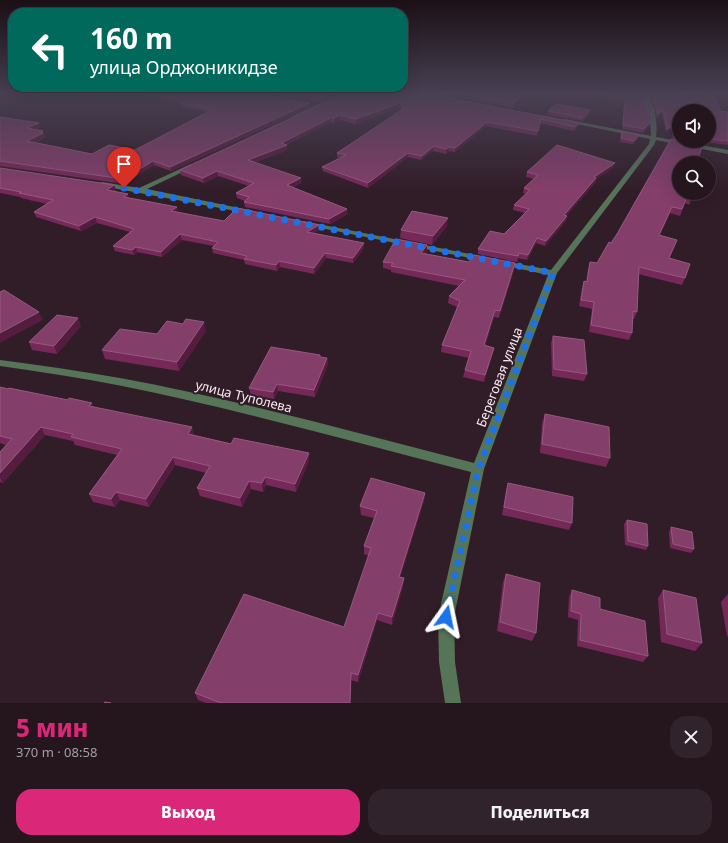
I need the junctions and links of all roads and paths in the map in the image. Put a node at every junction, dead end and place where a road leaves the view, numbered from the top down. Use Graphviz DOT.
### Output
graph roads {
  1 [pos="591,126"];
  2 [pos="654,126"];
  3 [pos="654,138"];
  4 [pos="728,152"];
  5 [pos="197,163"];
  6 [pos="93,183"];
  7 [pos="140,190"];
  8 [pos="257,214"];
  9 [pos="296,221"];
  10 [pos="553,273"];
  11 [pos="0,363"];
  12 [pos="478,470"];
  13 [pos="453,703"];
  1 -- 3 [label="street"];
  2 -- 3 [label="street"];
  3 -- 4 [label="street"];
  3 -- 10 [label="street, Береговая улица"];
  5 -- 7 [label="street"];
  6 -- 7 [label="street"];
  7 -- 8 [label="street"];
  9 -- 10 [label="street"];
  10 -- 12 [label="street, Береговая улица"];
  11 -- 12 [label="street, улица Туполева"];
  12 -- 13 [label="street, Береговая улица"];
}
